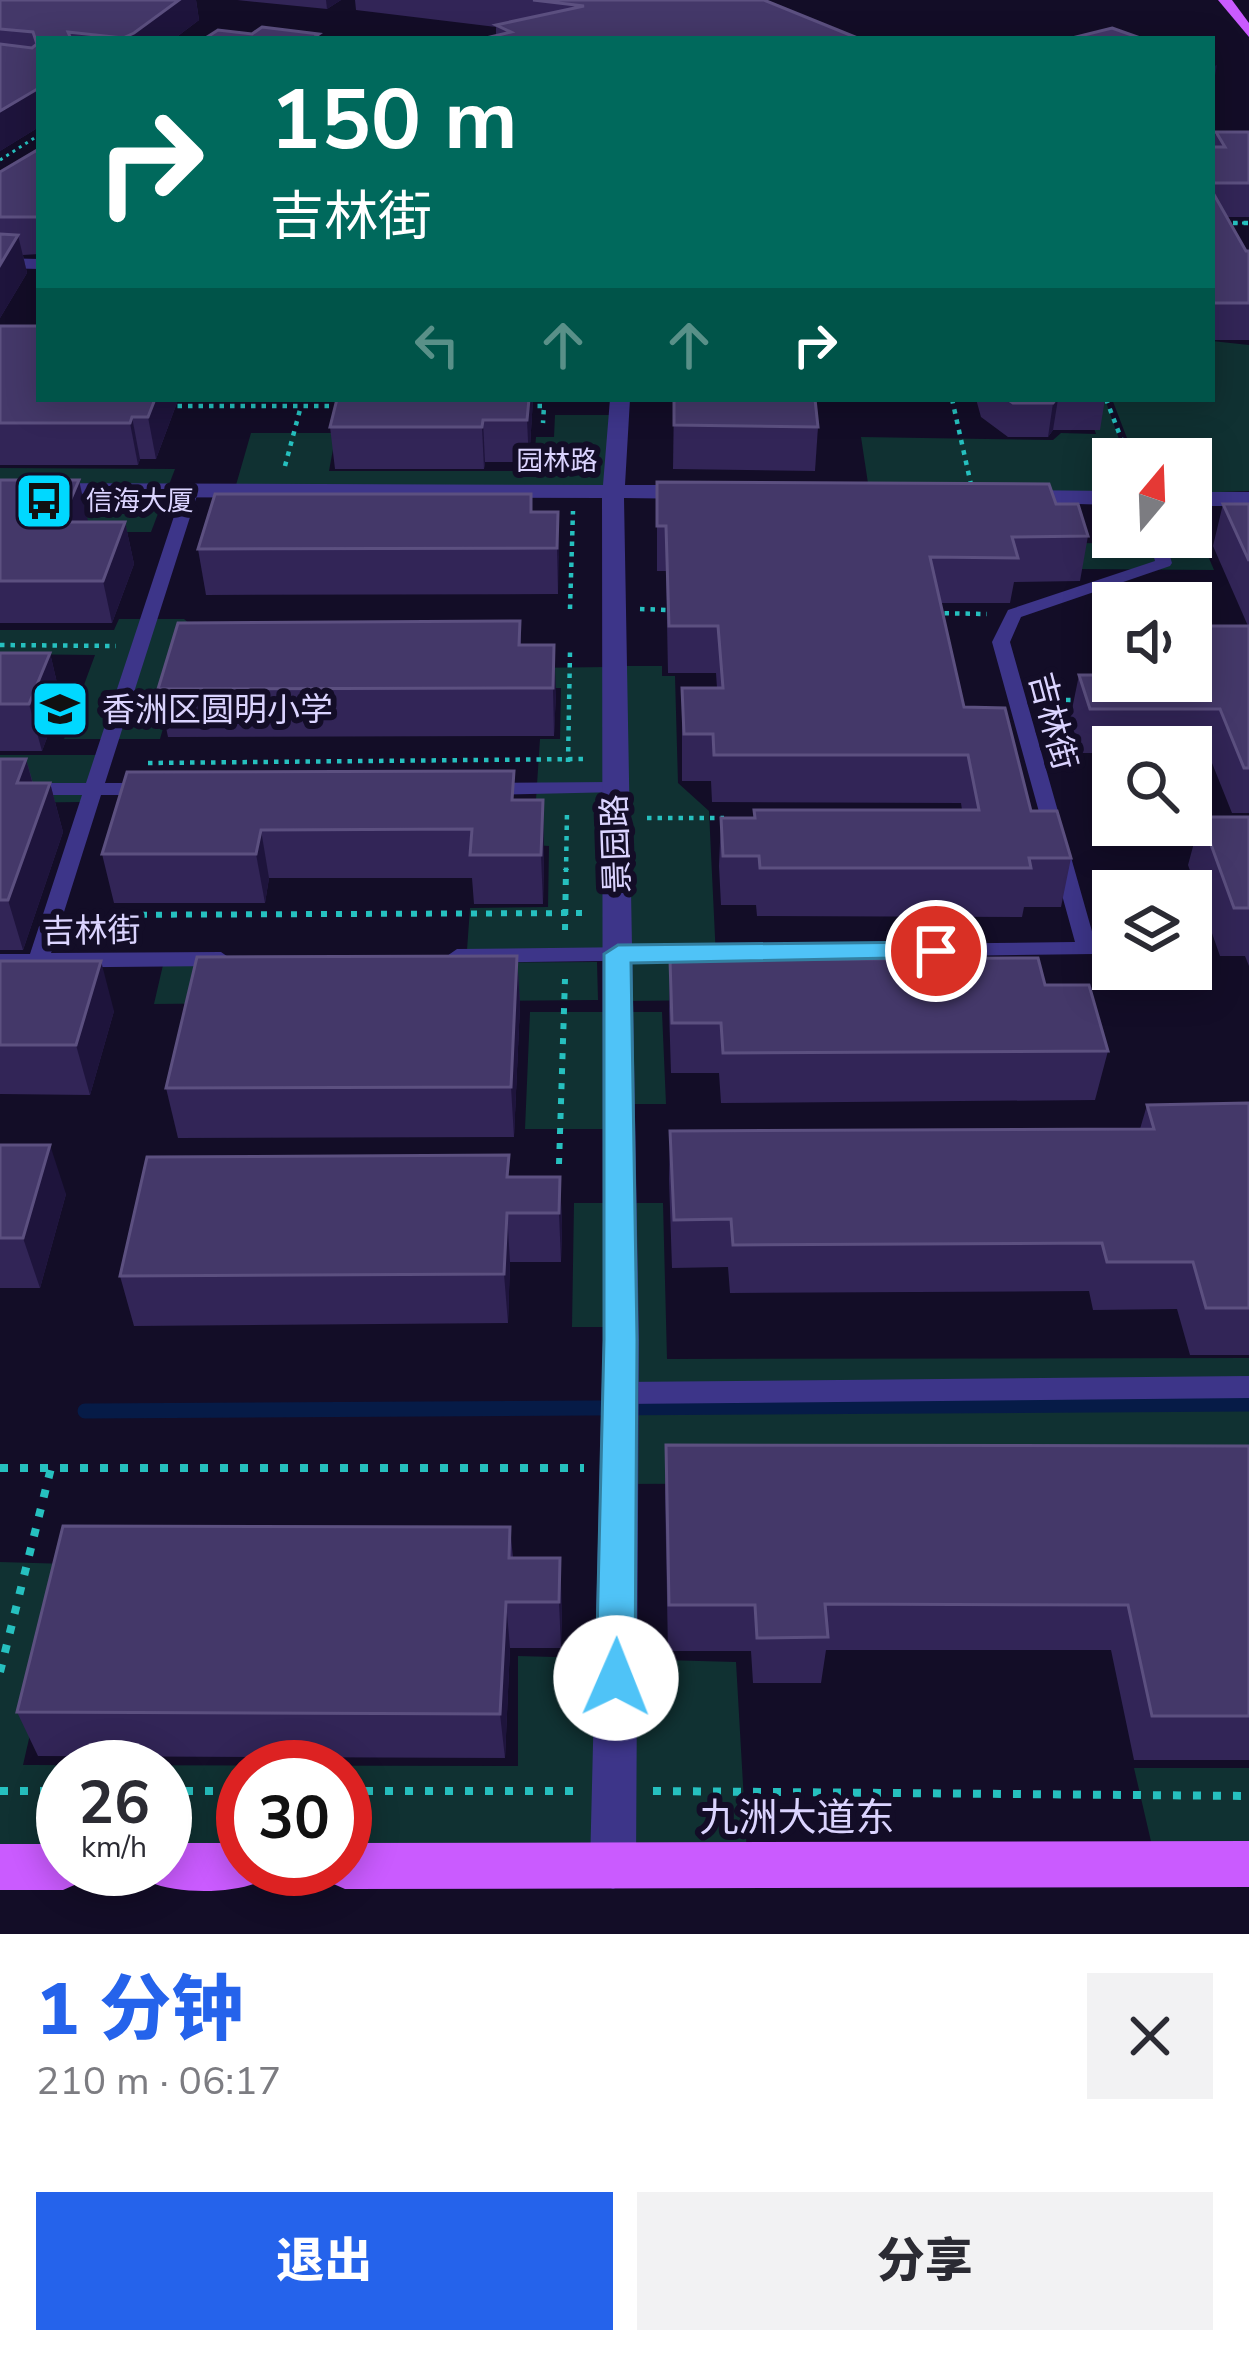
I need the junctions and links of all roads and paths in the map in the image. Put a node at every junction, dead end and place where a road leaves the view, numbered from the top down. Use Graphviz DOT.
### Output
graph roads {
  1 [pos="1225,0"];
  2 [pos="1249,33"];
  3 [pos="36,137"];
  4 [pos="1215,143"];
  5 [pos="1249,143"];
  6 [pos="0,160"];
  7 [pos="1215,223"];
  8 [pos="1249,224"];
  9 [pos="0,263"];
  10 [pos="36,264"];
  11 [pos="620,402"];
  12 [pos="953,402"];
  13 [pos="1107,402"];
  14 [pos="158,406"];
  15 [pos="301,406"];
  16 [pos="345,406"];
  17 [pos="522,406"];
  18 [pos="543,423"];
  19 [pos="1121,438"];
  20 [pos="191,489"];
  21 [pos="0,490"];
  22 [pos="279,490"];
  23 [pos="574,491"];
  24 [pos="613,491"];
  25 [pos="729,493"];
  26 [pos="974,496"];
  27 [pos="1092,498"];
  28 [pos="1212,499"];
  29 [pos="1249,499"];
  30 [pos="1163,558"];
  31 [pos="570,609"];
  32 [pos="613,609"];
  33 [pos="683,610"];
  34 [pos="920,613"];
  35 [pos="1014,614"];
  36 [pos="570,652"];
  37 [pos="1018,700"];
  38 [pos="1088,700"];
  39 [pos="568,759"];
  40 [pos="104,763"];
  41 [pos="613,788"];
  42 [pos="0,789"];
  43 [pos="166,789"];
  44 [pos="473,789"];
  45 [pos="568,789"];
  46 [pos="95,790"];
  47 [pos="729,818"];
  48 [pos="616,912"];
  49 [pos="565,913"];
  50 [pos="53,915"];
  51 [pos="618,954"];
  52 [pos="566,955"];
  53 [pos="426,957"];
  54 [pos="239,959"];
  55 [pos="0,961"];
  56 [pos="38,961"];
  57 [pos="559,1165"];
  58 [pos="1249,1387"];
  59 [pos="620,1406"];
  60 [pos="0,1468"];
  61 [pos="51,1468"];
  62 [pos="618,1468"];
  63 [pos="0,1672"];
  64 [pos="0,1791"];
  65 [pos="36,1791"];
  66 [pos="372,1791"];
  67 [pos="614,1791"];
  68 [pos="1249,1796"];
  69 [pos="1249,1864"];
  70 [pos="372,1866"];
  71 [pos="613,1866"];
  72 [pos="0,1867"];
  73 [pos="36,1867"];
  1 -- 2 [label="main road"];
  3 -- 6 [label="path"];
  4 -- 5 [label="main road"];
  7 -- 8 [label="path"];
  9 -- 10 [label="street"];
  11 -- 24 [label="street, 景园路"];
  12 -- 26 [label="path"];
  13 -- 19 [label="path"];
  14 -- 15 [label="path"];
  15 -- 16 [label="path"];
  15 -- 22 [label="path"];
  17 -- 18 [label="path"];
  20 -- 21 [label="street, 园林路"];
  20 -- 22 [label="street, 园林路"];
  20 -- 40 [label="lane"];
  22 -- 23 [label="street, 园林路"];
  23 -- 24 [label="street, 园林路"];
  23 -- 31 [label="path"];
  24 -- 25 [label="street, 园林路"];
  24 -- 32 [label="street, 景园路"];
  26 -- 27 [label="street"];
  28 -- 29 [label="street"];
  30 -- 35 [label="lane"];
  32 -- 33 [label="path"];
  32 -- 41 [label="street, 景园路"];
  34 -- 35 [label="path"];
  35 -- 37 [label="lane, 吉林街"];
  36 -- 39 [label="path"];
  37 -- 38 [label="path"];
  37 -- 51 [label="lane, 吉林街"];
  39 -- 40 [label="path"];
  39 -- 41 [label="path"];
  39 -- 45 [label="path"];
  40 -- 46 [label="lane"];
  41 -- 45 [label="lane"];
  41 -- 47 [label="path"];
  41 -- 48 [label="street, 景园路"];
  42 -- 46 [label="lane"];
  43 -- 46 [label="lane"];
  44 -- 45 [label="lane"];
  45 -- 49 [label="path"];
  46 -- 50 [label="lane"];
  48 -- 49 [label="path"];
  48 -- 51 [label="street, 景园路"];
  49 -- 50 [label="path"];
  49 -- 52 [label="path"];
  50 -- 56 [label="lane"];
  51 -- 52 [label="lane, 吉林街"];
  51 -- 59 [label="street, 景园路"];
  52 -- 53 [label="lane, 吉林街"];
  52 -- 57 [label="path"];
  54 -- 56 [label="lane, 吉林街"];
  55 -- 56 [label="lane, 吉林街"];
  58 -- 59 [label="lane"];
  59 -- 62 [label="street, 景园路"];
  60 -- 61 [label="path"];
  61 -- 62 [label="path"];
  61 -- 63 [label="path"];
  62 -- 67 [label="street, 景园路"];
  64 -- 65 [label="path"];
  66 -- 67 [label="path"];
  67 -- 68 [label="path"];
  67 -- 71 [label="street, 景园路"];
  69 -- 71 [label="main road, 九洲大道东"];
  70 -- 71 [label="main road, 九洲大道东"];
  72 -- 73 [label="main road"];
}
